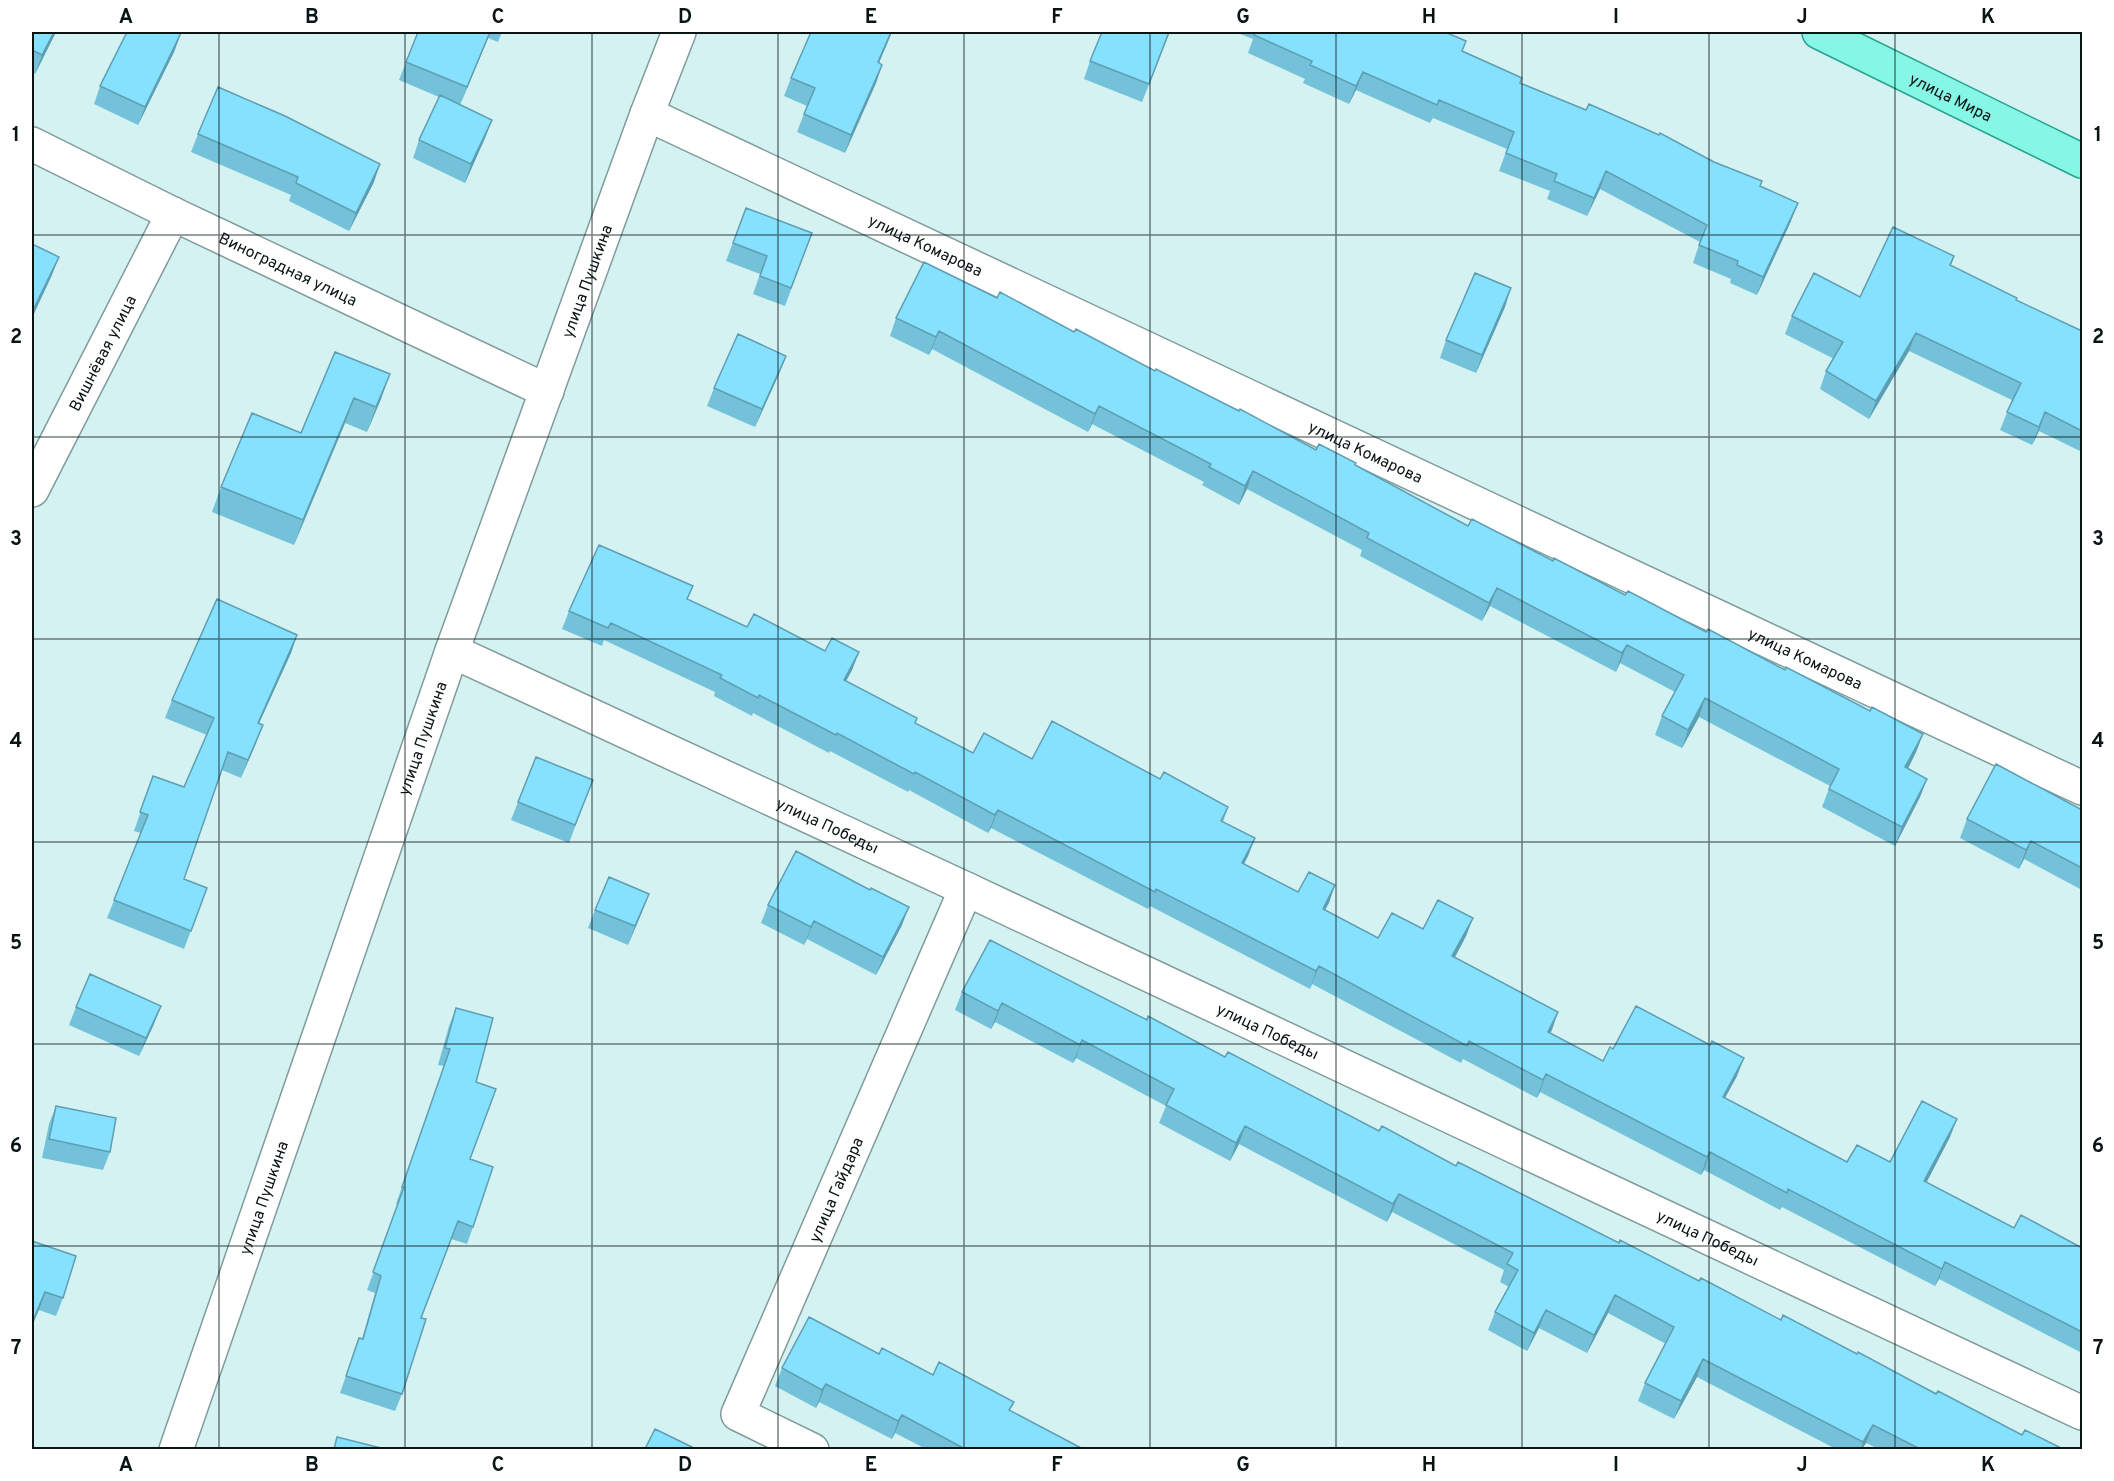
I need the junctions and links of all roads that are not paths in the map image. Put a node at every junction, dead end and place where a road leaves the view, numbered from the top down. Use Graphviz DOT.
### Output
graph roads {
  1 [pos="680,32"];
  2 [pos="1819,32"];
  3 [pos="647,114"];
  4 [pos="32,144"];
  5 [pos="2082,161"];
  6 [pos="173,214"];
  7 [pos="547,391"];
  8 [pos="32,490"];
  9 [pos="452,651"];
  10 [pos="2082,788"];
  11 [pos="966,889"];
  12 [pos="2082,1413"];
  13 [pos="176,1449"];
  14 [pos="812,1449"];
  1 -- 3 [label="street, улица Пушкина"];
  2 -- 5 [label="main road, улица Мира"];
  3 -- 7 [label="street, улица Пушкина"];
  3 -- 10 [label="street, улица Комарова"];
  4 -- 6 [label="street, Виноградная улица"];
  6 -- 7 [label="street, Виноградная улица"];
  6 -- 8 [label="street, Вишнёвая улица"];
  7 -- 9 [label="street, улица Пушкина"];
  9 -- 11 [label="street, улица Победы"];
  9 -- 13 [label="street, улица Пушкина"];
  11 -- 12 [label="street, улица Победы"];
  11 -- 14 [label="street, улица Гайдара"];
}
